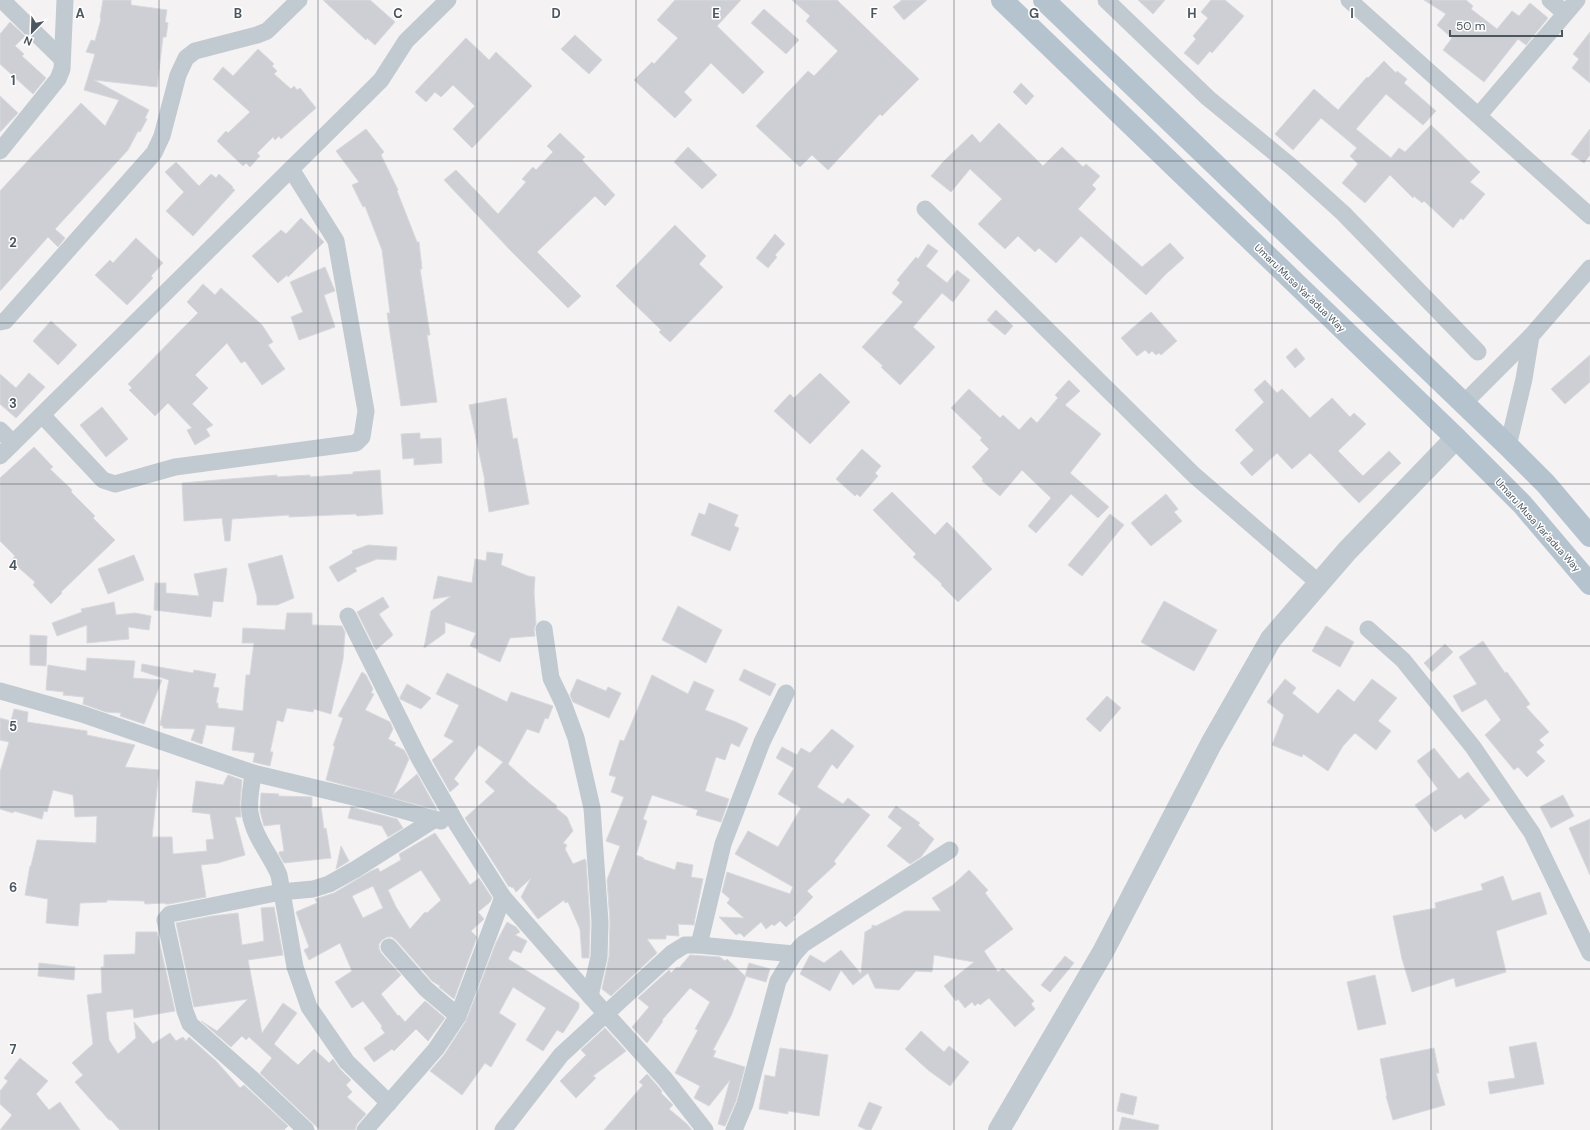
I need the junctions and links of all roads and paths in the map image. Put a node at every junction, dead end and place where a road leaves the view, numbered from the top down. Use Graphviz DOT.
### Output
graph roads {
  1 [pos="2,0"];
  2 [pos="65,0"];
  3 [pos="299,0"];
  4 [pos="448,0"];
  5 [pos="1002,0"];
  6 [pos="1044,0"];
  7 [pos="1106,0"];
  8 [pos="1349,0"];
  9 [pos="1550,0"];
  10 [pos="1577,0"];
  11 [pos="1566,13"];
  12 [pos="62,59"];
  13 [pos="1479,115"];
  14 [pos="0,151"];
  15 [pos="291,169"];
  16 [pos="924,209"];
  17 [pos="1590,216"];
  18 [pos="1590,268"];
  19 [pos="0,322"];
  20 [pos="1531,336"];
  21 [pos="1478,352"];
  22 [pos="1422,364"];
  23 [pos="1402,386"];
  24 [pos="1464,403"];
  25 [pos="42,415"];
  26 [pos="0,430"];
  27 [pos="1456,438"];
  28 [pos="13,443"];
  29 [pos="1508,446"];
  30 [pos="0,456"];
  31 [pos="1590,536"];
  32 [pos="1319,584"];
  33 [pos="1590,584"];
  34 [pos="348,616"];
  35 [pos="544,629"];
  36 [pos="1368,629"];
  37 [pos="0,691"];
  38 [pos="786,693"];
  39 [pos="253,773"];
  40 [pos="435,819"];
  41 [pos="458,826"];
  42 [pos="950,850"];
  43 [pos="281,892"];
  44 [pos="503,897"];
  45 [pos="699,945"];
  46 [pos="389,948"];
  47 [pos="1590,953"];
  48 [pos="794,954"];
  49 [pos="590,996"];
  50 [pos="606,1014"];
  51 [pos="458,1016"];
  52 [pos="388,1103"];
  53 [pos="306,1130"];
  54 [pos="365,1130"];
  55 [pos="503,1130"];
  56 [pos="705,1130"];
  57 [pos="734,1130"];
  58 [pos="1000,1130"];
  1 -- 12 [label="street"];
  2 -- 12 [label="street"];
  3 -- 19 [label="street"];
  4 -- 15 [label="street"];
  5 -- 23 [label="main road, Umaru Musa Yar'adua Way"];
  6 -- 22 [label="main road"];
  7 -- 21 [label="street"];
  8 -- 13 [label="street"];
  9 -- 11 [label="street"];
  10 -- 11 [label="street"];
  11 -- 13 [label="street"];
  12 -- 14 [label="street"];
  13 -- 17 [label="street"];
  15 -- 25 [label="street"];
  15 -- 25 [label="street"];
  16 -- 32 [label="street"];
  18 -- 20 [label="street"];
  20 -- 24 [label="street"];
  20 -- 29 [label="street"];
  22 -- 23 [label="main road"];
  22 -- 24 [label="main road"];
  23 -- 27 [label="main road, Umaru Musa Yar'adua Way"];
  24 -- 29 [label="main road"];
  25 -- 28 [label="street"];
  26 -- 28 [label="street"];
  27 -- 32 [label="street"];
  27 -- 33 [label="main road, Umaru Musa Yar'adua Way"];
  28 -- 30 [label="street"];
  29 -- 31 [label="main road"];
  32 -- 58 [label="street"];
  34 -- 41 [label="street"];
  35 -- 49 [label="street"];
  36 -- 47 [label="street"];
  37 -- 39 [label="street"];
  38 -- 45 [label="street"];
  39 -- 40 [label="street"];
  39 -- 43 [label="street"];
  40 -- 41 [label="street"];
  40 -- 43 [label="street"];
  41 -- 44 [label="street"];
  42 -- 48 [label="street"];
  43 -- 52 [label="street"];
  43 -- 53 [label="street"];
  44 -- 49 [label="street"];
  44 -- 51 [label="street"];
  45 -- 48 [label="street"];
  45 -- 50 [label="street"];
  46 -- 51 [label="street"];
  48 -- 57 [label="street"];
  49 -- 50 [label="street"];
  50 -- 55 [label="street"];
  50 -- 56 [label="street"];
  51 -- 52 [label="street"];
  52 -- 54 [label="street"];
}
